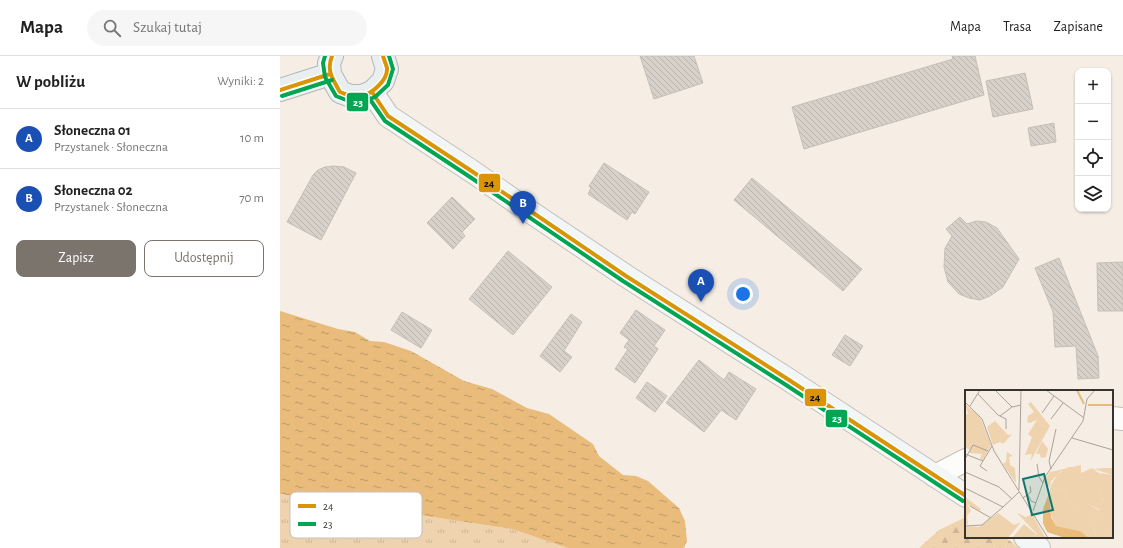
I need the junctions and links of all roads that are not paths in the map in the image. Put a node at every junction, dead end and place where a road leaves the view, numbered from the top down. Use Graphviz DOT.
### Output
graph roads {
  1 [pos="384,56"];
  2 [pos="331,65"];
  3 [pos="280,90"];
  4 [pos="372,92"];
  5 [pos="1113,418"];
  6 [pos="1123,419"];
  7 [pos="965,461"];
  8 [pos="935,476"];
  9 [pos="965,495"];
  10 [pos="1026,538"];
  11 [pos="1039,548"];
  1 -- 4 [label="main road"];
  2 -- 3 [label="main road"];
  2 -- 4 [label="main road"];
  4 -- 8 [label="street"];
  5 -- 6 [label="street"];
  7 -- 8 [label="street"];
  8 -- 9 [label="street"];
  10 -- 11 [label="street"];
}
